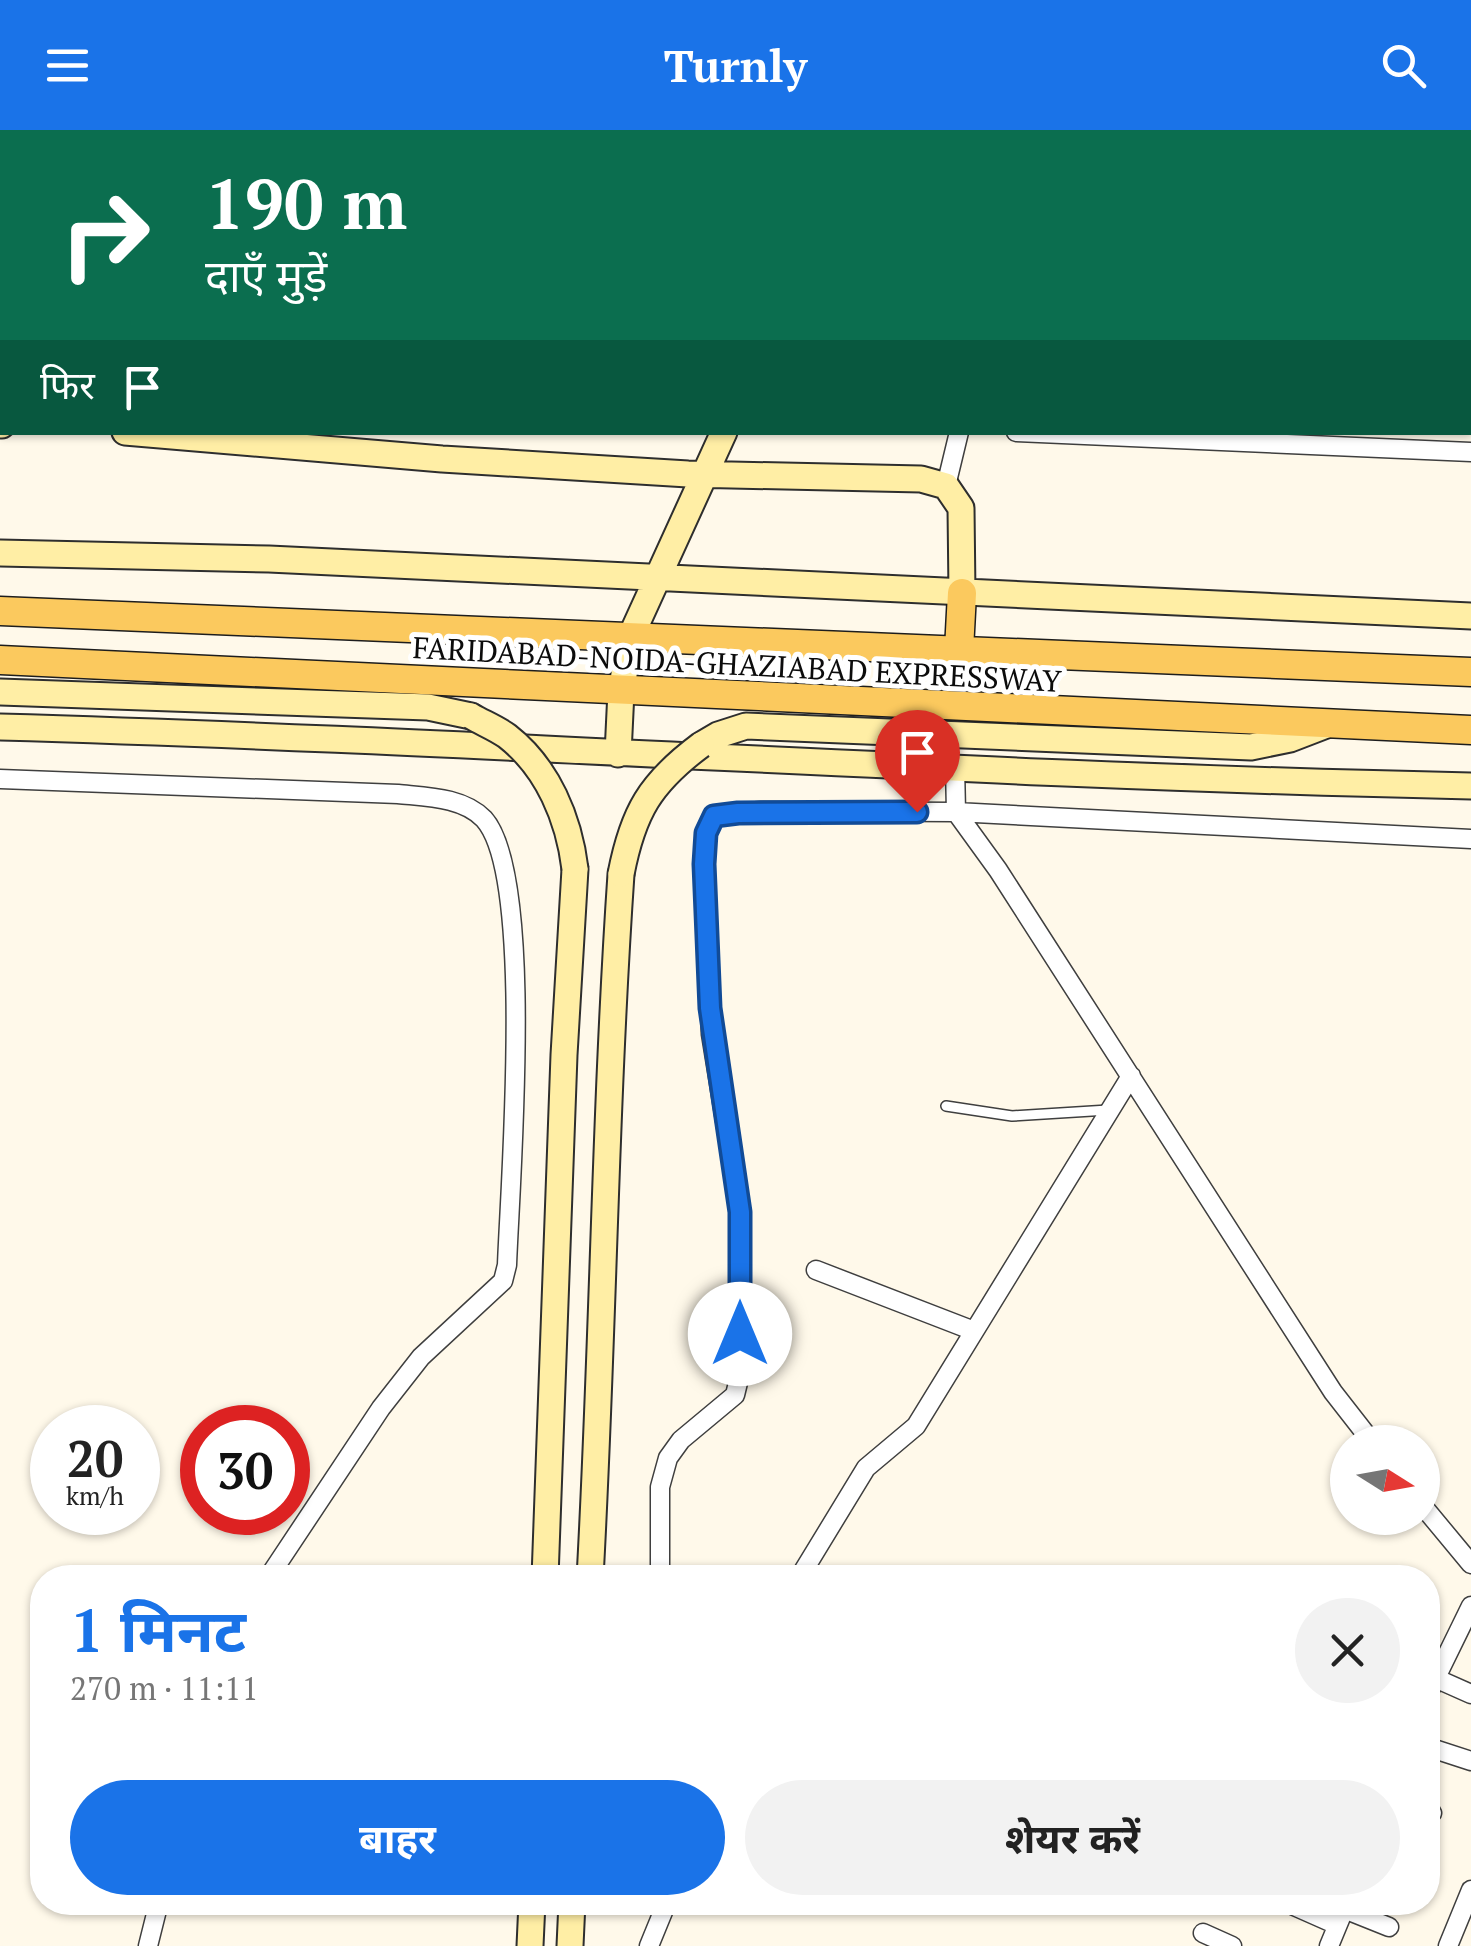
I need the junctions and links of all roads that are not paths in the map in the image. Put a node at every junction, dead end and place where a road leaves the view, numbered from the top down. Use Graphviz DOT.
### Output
graph roads {
  1 [pos="160,435"];
  2 [pos="723,435"];
  3 [pos="958,435"];
  4 [pos="1144,435"];
  5 [pos="1229,437"];
  6 [pos="1471,452"];
  7 [pos="706,474"];
  8 [pos="946,486"];
  9 [pos="0,553"];
  10 [pos="658,578"];
  11 [pos="962,593"];
  12 [pos="0,611"];
  13 [pos="1471,616"];
  14 [pos="631,636"];
  15 [pos="959,650"];
  16 [pos="0,660"];
  17 [pos="1471,672"];
  18 [pos="620,691"];
  19 [pos="0,692"];
  20 [pos="1329,724"];
  21 [pos="0,727"];
  22 [pos="1471,730"];
  23 [pos="693,751"];
  24 [pos="618,754"];
  25 [pos="955,766"];
  26 [pos="0,780"];
  27 [pos="1471,786"];
  28 [pos="956,812"];
  29 [pos="1471,839"];
  30 [pos="1131,1076"];
  31 [pos="946,1106"];
  32 [pos="1110,1110"];
  33 [pos="816,1270"];
  34 [pos="974,1331"];
  35 [pos="1359,1425"];
  36 [pos="1440,1527"];
  37 [pos="1471,1564"];
  38 [pos="277,1565"];
  39 [pos="545,1565"];
  40 [pos="591,1565"];
  41 [pos="660,1565"];
  42 [pos="807,1565"];
  43 [pos="1471,1606"];
  44 [pos="1440,1668"];
  45 [pos="1440,1688"];
  46 [pos="1471,1694"];
  47 [pos="1440,1751"];
  48 [pos="1471,1761"];
  49 [pos="1471,1890"];
  50 [pos="155,1915"];
  51 [pos="531,1915"];
  52 [pos="571,1915"];
  53 [pos="662,1915"];
  54 [pos="1341,1915"];
  55 [pos="1351,1915"];
  56 [pos="1389,1927"];
  57 [pos="1203,1933"];
  58 [pos="651,1939"];
  59 [pos="148,1946"];
  60 [pos="530,1946"];
  61 [pos="570,1946"];
  62 [pos="1232,1946"];
  63 [pos="1330,1946"];
  64 [pos="1448,1946"];
  1 -- 7 [label="street"];
  2 -- 7 [label="street"];
  3 -- 8 [label="street"];
  4 -- 5 [label="street"];
  5 -- 6 [label="street"];
  7 -- 8 [label="street"];
  7 -- 10 [label="street"];
  8 -- 11 [label="street"];
  9 -- 10 [label="street"];
  10 -- 11 [label="street"];
  10 -- 14 [label="street"];
  11 -- 13 [label="street"];
  11 -- 15 [label="main road"];
  12 -- 14 [label="main road, FARIDABAD-NOIDA-GHAZIABAD EXPRESSWAY"];
  14 -- 15 [label="main road, FARIDABAD-NOIDA-GHAZIABAD EXPRESSWAY"];
  14 -- 18 [label="street"];
  15 -- 17 [label="main road, FARIDABAD-NOIDA-GHAZIABAD EXPRESSWAY"];
  16 -- 18 [label="main road, FARIDABAD-NOIDA-GHAZIABAD EXPRESSWAY"];
  18 -- 20 [label="main road, FARIDABAD-NOIDA-GHAZIABAD EXPRESSWAY"];
  18 -- 24 [label="street"];
  19 -- 39 [label="street, bridge"];
  20 -- 22 [label="main road, FARIDABAD-NOIDA-GHAZIABAD EXPRESSWAY"];
  20 -- 23 [label="street"];
  21 -- 24 [label="street"];
  23 -- 24 [label="street"];
  23 -- 25 [label="street"];
  23 -- 40 [label="street, bridge"];
  25 -- 27 [label="street"];
  25 -- 28 [label="street"];
  26 -- 38 [label="street"];
  28 -- 29 [label="street"];
  28 -- 30 [label="street"];
  28 -- 41 [label="street"];
  30 -- 32 [label="street"];
  30 -- 35 [label="street"];
  31 -- 32 [label="lane"];
  32 -- 34 [label="street"];
  33 -- 34 [label="street"];
  34 -- 42 [label="street"];
  36 -- 37 [label="street"];
  43 -- 44 [label="street"];
  45 -- 46 [label="street"];
  47 -- 48 [label="street"];
  49 -- 64 [label="street"];
  50 -- 59 [label="street"];
  51 -- 60 [label="street"];
  52 -- 61 [label="street"];
  53 -- 58 [label="street"];
  54 -- 63 [label="street"];
  55 -- 56 [label="street"];
  57 -- 62 [label="street"];
}
